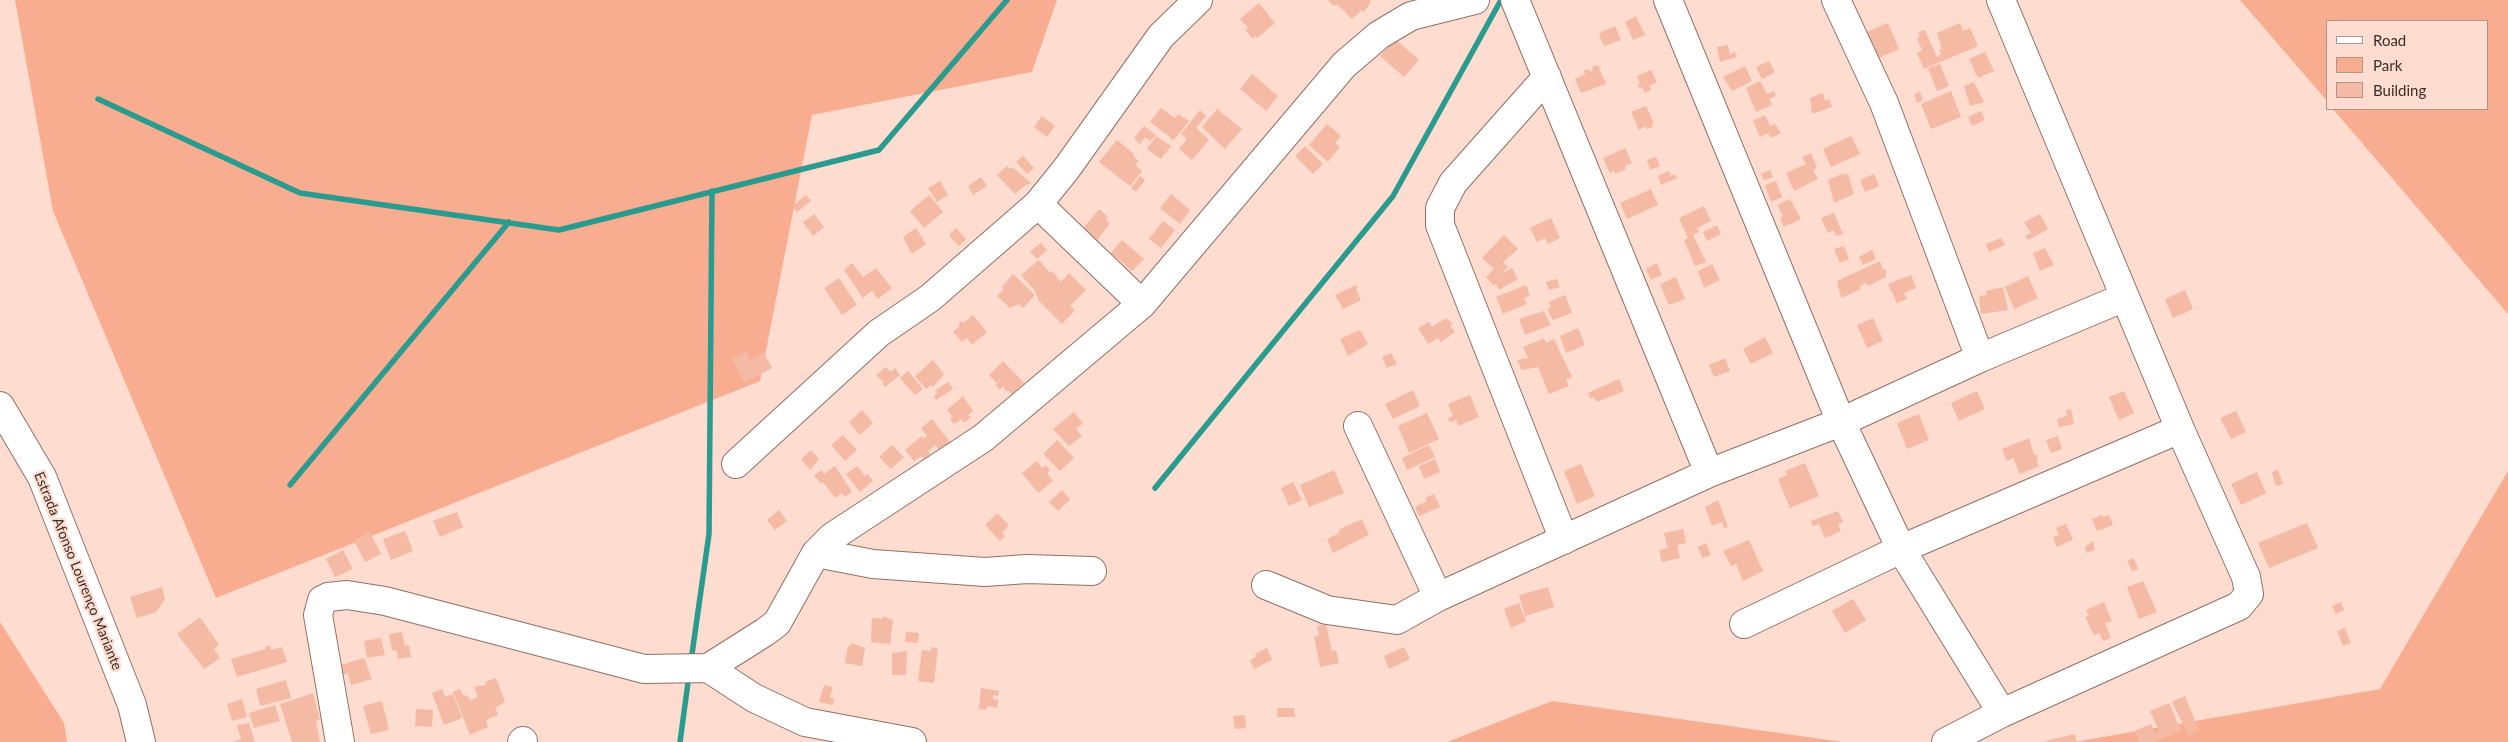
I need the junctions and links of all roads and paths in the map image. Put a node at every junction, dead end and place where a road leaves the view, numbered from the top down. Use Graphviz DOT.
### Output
graph roads {
  1 [pos="1198,0"];
  2 [pos="1475,0"];
  3 [pos="1515,0"];
  4 [pos="1668,0"];
  5 [pos="1836,0"];
  6 [pos="2001,0"];
  7 [pos="1416,8"];
  8 [pos="1547,77"];
  9 [pos="1038,204"];
  10 [pos="2125,297"];
  11 [pos="1142,304"];
  12 [pos="1980,358"];
  13 [pos="0,406"];
  14 [pos="1841,422"];
  15 [pos="1358,426"];
  16 [pos="2180,430"];
  17 [pos="736,464"];
  18 [pos="1709,473"];
  19 [pos="1564,540"];
  20 [pos="1901,549"];
  21 [pos="816,553"];
  22 [pos="1092,571"];
  23 [pos="1266,585"];
  24 [pos="1438,597"];
  25 [pos="1744,624"];
  26 [pos="708,668"];
  27 [pos="2002,713"];
  28 [pos="141,742"];
  29 [pos="340,742"];
  30 [pos="912,742"];
  31 [pos="1946,742"];
  1 -- 9 [label="street"];
  2 -- 7 [label="street"];
  3 -- 8 [label="street"];
  4 -- 14 [label="street"];
  5 -- 12 [label="street"];
  6 -- 10 [label="street"];
  7 -- 11 [label="street"];
  8 -- 18 [label="street"];
  8 -- 19 [label="street"];
  9 -- 11 [label="street"];
  9 -- 17 [label="street"];
  10 -- 12 [label="street"];
  10 -- 16 [label="street"];
  11 -- 21 [label="street"];
  12 -- 14 [label="street"];
  13 -- 28 [label="street, Estrada Afonso Lourenço Mariante"];
  14 -- 18 [label="street"];
  14 -- 20 [label="street"];
  15 -- 24 [label="street"];
  16 -- 20 [label="street"];
  16 -- 27 [label="street"];
  18 -- 19 [label="street"];
  19 -- 24 [label="street"];
  20 -- 25 [label="street"];
  20 -- 27 [label="street"];
  21 -- 22 [label="street"];
  21 -- 26 [label="street"];
  23 -- 24 [label="street"];
  26 -- 29 [label="street"];
  26 -- 30 [label="street"];
  27 -- 31 [label="street"];
}
